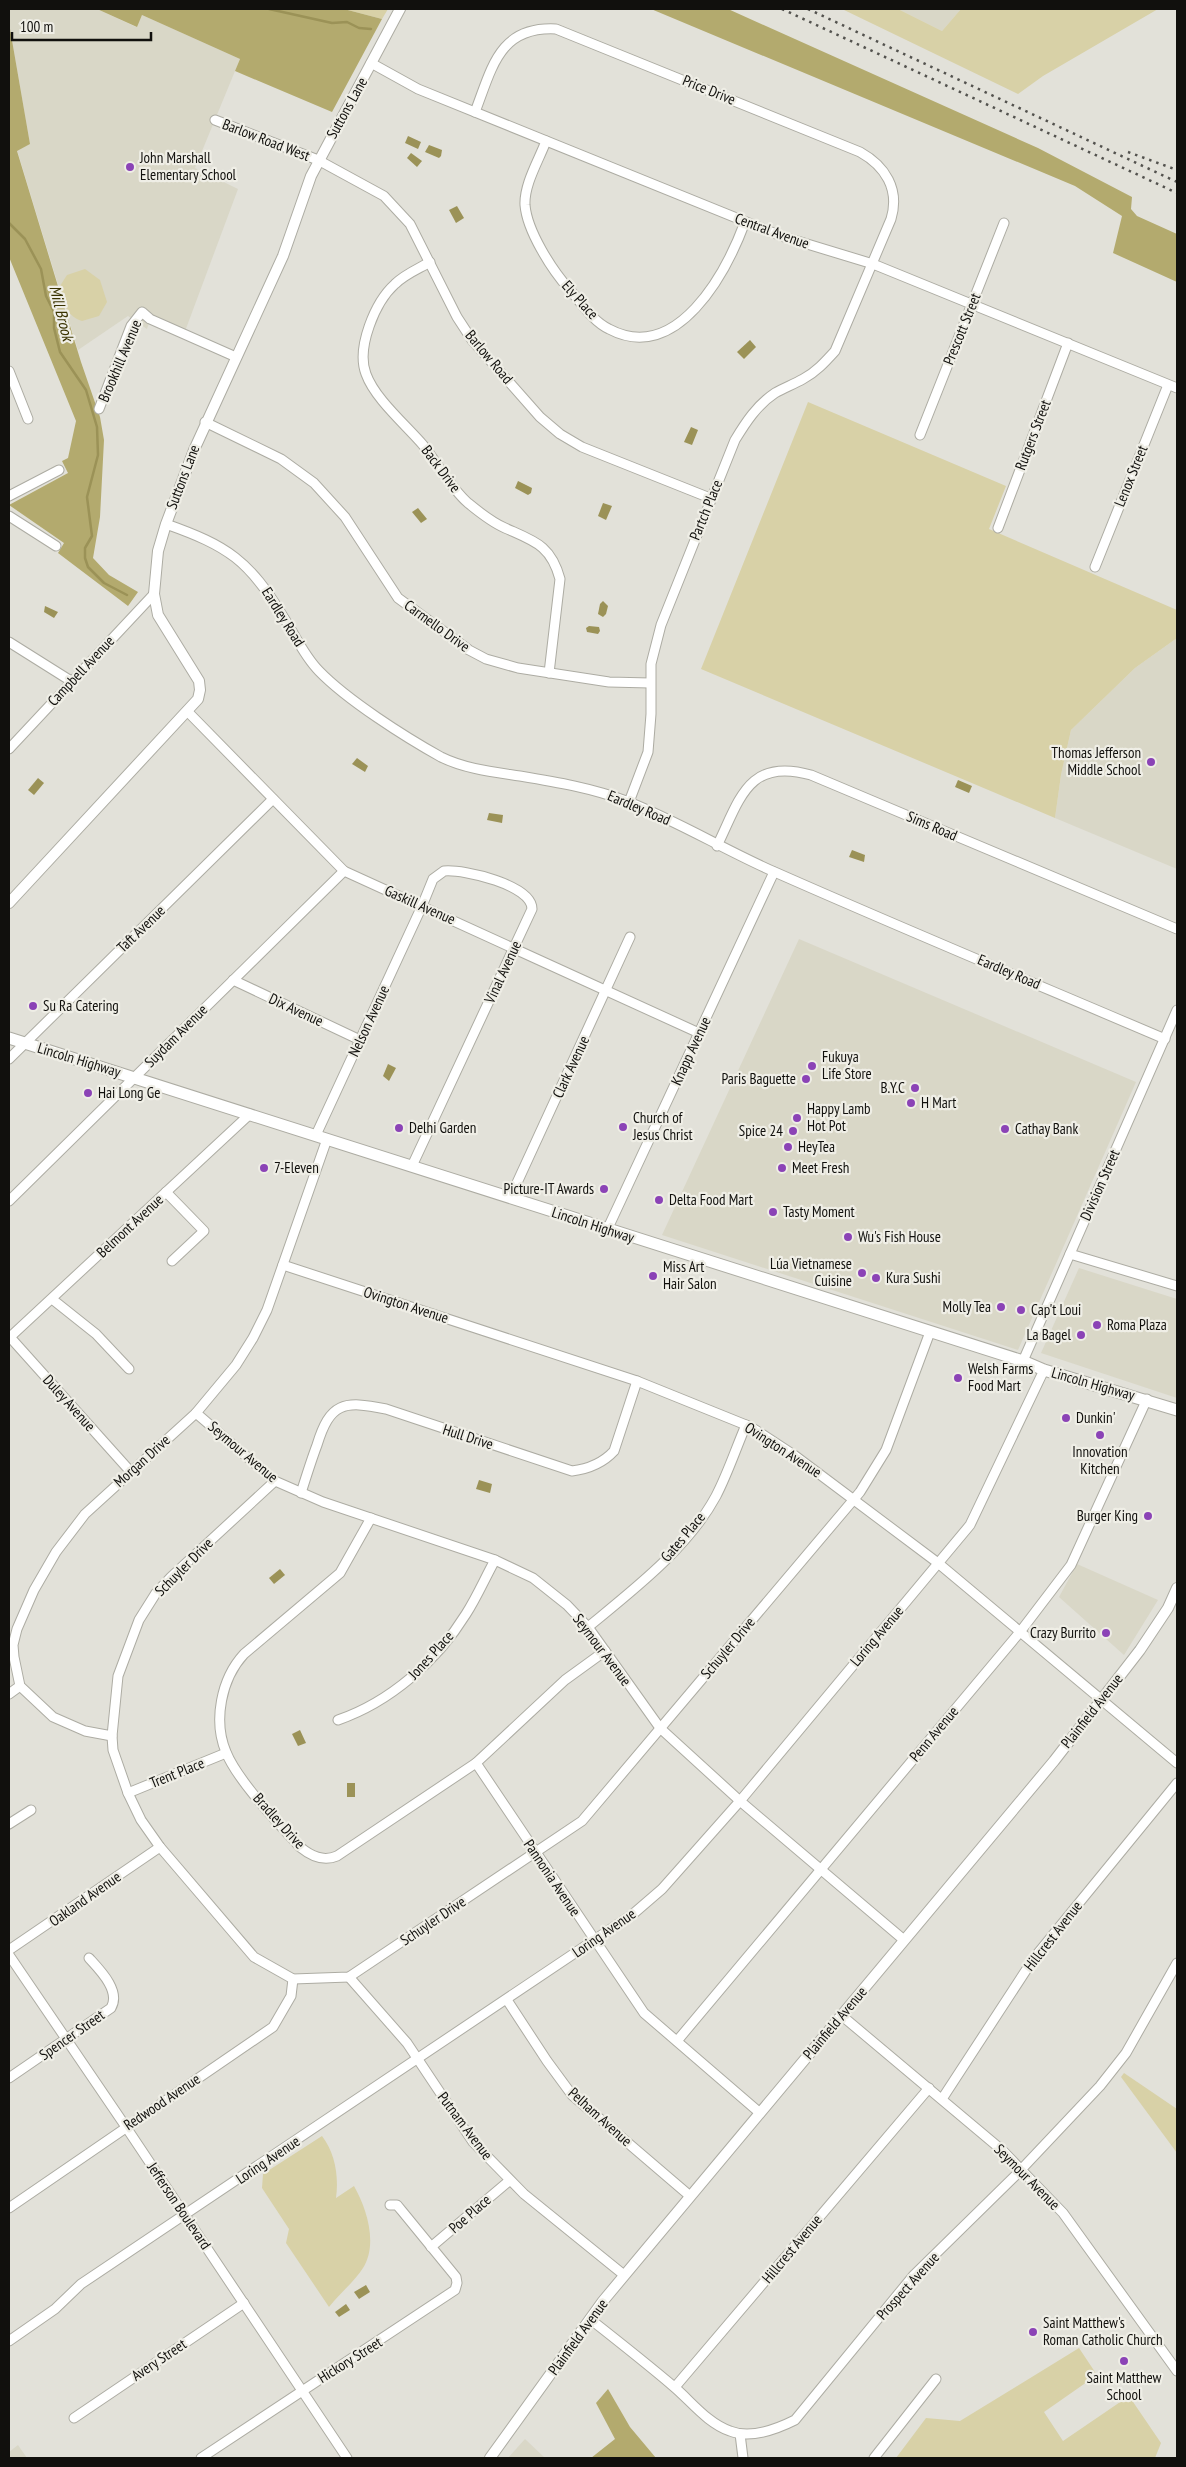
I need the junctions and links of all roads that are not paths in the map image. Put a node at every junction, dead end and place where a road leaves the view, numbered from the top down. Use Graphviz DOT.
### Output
graph roads {
  1 [pos="400,9"];
  2 [pos="371,64"];
  3 [pos="474,112"];
  4 [pos="215,120"];
  5 [pos="546,140"];
  6 [pos="318,160"];
  7 [pos="745,222"];
  8 [pos="1004,223"];
  9 [pos="430,262"];
  10 [pos="873,264"];
  11 [pos="971,304"];
  12 [pos="1068,343"];
  13 [pos="236,357"];
  14 [pos="9,372"];
  15 [pos="11,382"];
  16 [pos="1168,385"];
  17 [pos="1177,388"];
  18 [pos="99,409"];
  19 [pos="28,419"];
  20 [pos="205,422"];
  21 [pos="920,435"];
  22 [pos="59,470"];
  23 [pos="9,496"];
  24 [pos="710,498"];
  25 [pos="9,516"];
  26 [pos="166,524"];
  27 [pos="998,528"];
  28 [pos="56,546"];
  29 [pos="1095,567"];
  30 [pos="154,594"];
  31 [pos="9,642"];
  32 [pos="549,672"];
  33 [pos="71,681"];
  34 [pos="650,683"];
  35 [pos="187,711"];
  36 [pos="9,748"];
  37 [pos="273,799"];
  38 [pos="629,802"];
  39 [pos="717,846"];
  40 [pos="344,871"];
  41 [pos="774,872"];
  42 [pos="9,904"];
  43 [pos="422,906"];
  44 [pos="1177,929"];
  45 [pos="630,937"];
  46 [pos="514,948"];
  47 [pos="233,980"];
  48 [pos="606,991"];
  49 [pos="1177,1010"];
  50 [pos="1174,1025"];
  51 [pos="699,1033"];
  52 [pos="9,1038"];
  53 [pos="1165,1039"];
  54 [pos="360,1040"];
  55 [pos="25,1043"];
  56 [pos="9,1059"];
  57 [pos="135,1077"];
  58 [pos="250,1114"];
  59 [pos="316,1135"];
  60 [pos="327,1139"];
  61 [pos="412,1166"];
  62 [pos="166,1192"];
  63 [pos="510,1198"];
  64 [pos="9,1201"];
  65 [pos="608,1230"];
  66 [pos="1070,1254"];
  67 [pos="172,1261"];
  68 [pos="282,1265"];
  69 [pos="1177,1286"];
  70 [pos="52,1298"];
  71 [pos="930,1332"];
  72 [pos="9,1337"];
  73 [pos="1022,1361"];
  74 [pos="129,1369"];
  75 [pos="1044,1370"];
  76 [pos="637,1381"];
  77 [pos="1147,1399"];
  78 [pos="1177,1410"];
  79 [pos="196,1413"];
  80 [pos="746,1425"];
  81 [pos="130,1471"];
  82 [pos="275,1481"];
  83 [pos="301,1493"];
  84 [pos="854,1499"];
  85 [pos="371,1518"];
  86 [pos="495,1560"];
  87 [pos="938,1563"];
  88 [pos="1177,1588"];
  89 [pos="588,1627"];
  90 [pos="1020,1632"];
  91 [pos="605,1652"];
  92 [pos="20,1686"];
  93 [pos="9,1694"];
  94 [pos="1101,1700"];
  95 [pos="338,1720"];
  96 [pos="660,1728"];
  97 [pos="112,1736"];
  98 [pos="226,1753"];
  99 [pos="476,1763"];
  100 [pos="1177,1763"];
  101 [pos="1177,1784"];
  102 [pos="128,1793"];
  103 [pos="740,1801"];
  104 [pos="31,1810"];
  105 [pos="9,1824"];
  106 [pos="160,1847"];
  107 [pos="534,1852"];
  108 [pos="820,1870"];
  109 [pos="593,1940"];
  110 [pos="904,1940"];
  111 [pos="9,1950"];
  112 [pos="9,1955"];
  113 [pos="89,1958"];
  114 [pos="1177,1963"];
  115 [pos="349,1977"];
  116 [pos="293,1979"];
  117 [pos="507,2000"];
  118 [pos="841,2015"];
  119 [pos="66,2040"];
  120 [pos="677,2041"];
  121 [pos="417,2060"];
  122 [pos="9,2078"];
  123 [pos="929,2088"];
  124 [pos="942,2099"];
  125 [pos="760,2113"];
  126 [pos="126,2127"];
  127 [pos="1021,2170"];
  128 [pos="509,2181"];
  129 [pos="690,2196"];
  130 [pos="390,2205"];
  131 [pos="9,2208"];
  132 [pos="185,2215"];
  133 [pos="431,2247"];
  134 [pos="624,2275"];
  135 [pos="244,2303"];
  136 [pos="590,2319"];
  137 [pos="9,2341"];
  138 [pos="1177,2371"];
  139 [pos="936,2379"];
  140 [pos="675,2387"];
  141 [pos="303,2390"];
  142 [pos="74,2418"];
  143 [pos="740,2434"];
  144 [pos="201,2458"];
  145 [pos="347,2458"];
  146 [pos="490,2458"];
  147 [pos="743,2458"];
  148 [pos="874,2458"];
  1 -- 2 [label="street, Suttons Lane"];
  2 -- 3 [label="street, Central Avenue"];
  2 -- 6 [label="street, Suttons Lane"];
  3 -- 5 [label="street, Central Avenue"];
  3 -- 10 [label="street, Price Drive"];
  4 -- 6 [label="street, Barlow Road West"];
  5 -- 7 [label="street, Central Avenue"];
  5 -- 7 [label="street, Ely Place"];
  6 -- 9 [label="street, Barlow Road"];
  6 -- 13 [label="street, Suttons Lane"];
  7 -- 10 [label="street, Central Avenue"];
  8 -- 11 [label="street, Prescott Street"];
  9 -- 24 [label="street, Barlow Road"];
  9 -- 32 [label="street, Back Drive"];
  10 -- 11 [label="street, Central Avenue"];
  10 -- 24 [label="street, Partch Place"];
  11 -- 12 [label="street, Central Avenue"];
  11 -- 21 [label="street, Prescott Street"];
  12 -- 16 [label="street, Central Avenue"];
  12 -- 27 [label="street, Rutgers Street"];
  13 -- 18 [label="street, Brookhill Avenue"];
  13 -- 20 [label="street, Suttons Lane"];
  14 -- 15 [label="street"];
  15 -- 19 [label="street"];
  16 -- 17 [label="street, Central Avenue"];
  16 -- 29 [label="street, Lenox Street"];
  20 -- 26 [label="street, Suttons Lane"];
  20 -- 32 [label="street, Carmello Drive"];
  22 -- 23 [label="street"];
  24 -- 34 [label="street, Partch Place"];
  25 -- 28 [label="street"];
  26 -- 30 [label="street, Suttons Lane"];
  26 -- 38 [label="street, Eardley Road"];
  30 -- 33 [label="street, Campbell Avenue"];
  30 -- 35 [label="street, Suttons Lane"];
  31 -- 33 [label="street"];
  32 -- 34 [label="street, Carmello Drive"];
  33 -- 36 [label="street, Campbell Avenue"];
  34 -- 38 [label="street, Partch Place"];
  35 -- 37 [label="street, Gaskill Avenue"];
  35 -- 42 [label="street, Suttons Lane"];
  37 -- 40 [label="street, Gaskill Avenue"];
  37 -- 55 [label="street, Taft Avenue"];
  38 -- 39 [label="street, Eardley Road"];
  39 -- 41 [label="street, Eardley Road"];
  39 -- 44 [label="street, Sims Road"];
  40 -- 43 [label="street, Gaskill Avenue"];
  40 -- 47 [label="street, Suydam Avenue"];
  41 -- 51 [label="street, Knapp Avenue"];
  41 -- 53 [label="street, Eardley Road"];
  43 -- 46 [label="street, Gaskill Avenue"];
  43 -- 46 [label="street, Vinal Avenue"];
  43 -- 54 [label="street, Nelson Avenue"];
  45 -- 48 [label="street, Clark Avenue"];
  46 -- 48 [label="street, Gaskill Avenue"];
  46 -- 61 [label="street, Vinal Avenue"];
  47 -- 54 [label="street, Dix Avenue"];
  47 -- 57 [label="street, Suydam Avenue"];
  48 -- 51 [label="street, Gaskill Avenue"];
  48 -- 63 [label="street, Clark Avenue"];
  49 -- 50 [label="street, Division Street"];
  50 -- 53 [label="street, Division Street"];
  51 -- 65 [label="street, Knapp Avenue"];
  52 -- 55 [label="main road, Lincoln Highway"];
  53 -- 66 [label="street, Division Street"];
  54 -- 59 [label="street, Nelson Avenue"];
  55 -- 56 [label="street, Taft Avenue"];
  55 -- 57 [label="main road, Lincoln Highway"];
  57 -- 58 [label="main road, Lincoln Highway"];
  57 -- 64 [label="street, Suydam Avenue"];
  58 -- 59 [label="main road, Lincoln Highway"];
  58 -- 62 [label="street, Belmont Avenue"];
  59 -- 60 [label="main road, Lincoln Highway"];
  60 -- 61 [label="main road, Lincoln Highway"];
  60 -- 68 [label="street, Morgan Drive"];
  61 -- 63 [label="main road, Lincoln Highway"];
  62 -- 67 [label="street"];
  62 -- 70 [label="street, Belmont Avenue"];
  63 -- 65 [label="main road, Lincoln Highway"];
  65 -- 71 [label="main road, Lincoln Highway"];
  66 -- 69 [label="street"];
  66 -- 73 [label="street, Division Street"];
  68 -- 76 [label="street, Ovington Avenue"];
  68 -- 79 [label="street, Morgan Drive"];
  70 -- 72 [label="street, Belmont Avenue"];
  70 -- 74 [label="street"];
  71 -- 73 [label="main road, Lincoln Highway"];
  71 -- 84 [label="street, Schuyler Drive"];
  72 -- 81 [label="street, Duley Avenue"];
  73 -- 75 [label="main road, Lincoln Highway"];
  75 -- 77 [label="main road, Lincoln Highway"];
  75 -- 87 [label="street, Loring Avenue"];
  76 -- 80 [label="street, Ovington Avenue"];
  76 -- 83 [label="street, Hull Drive"];
  77 -- 78 [label="main road, Lincoln Highway"];
  77 -- 90 [label="street, Penn Avenue"];
  79 -- 81 [label="street, Morgan Drive"];
  79 -- 82 [label="street, Seymour Avenue"];
  80 -- 84 [label="street, Ovington Avenue"];
  80 -- 89 [label="street, Gates Place"];
  81 -- 92 [label="street, Morgan Drive"];
  82 -- 83 [label="street, Seymour Avenue"];
  82 -- 97 [label="street, Schuyler Drive"];
  83 -- 85 [label="street, Seymour Avenue"];
  84 -- 87 [label="street, Ovington Avenue"];
  84 -- 96 [label="street, Schuyler Drive"];
  85 -- 86 [label="street, Seymour Avenue"];
  85 -- 98 [label="street, Bradley Drive"];
  86 -- 89 [label="street, Seymour Avenue"];
  86 -- 95 [label="street, Jones Place"];
  87 -- 90 [label="street, Ovington Avenue"];
  87 -- 103 [label="street, Loring Avenue"];
  88 -- 94 [label="street, Plainfield Avenue"];
  89 -- 91 [label="street, Seymour Avenue"];
  90 -- 94 [label="street, Ovington Avenue"];
  90 -- 108 [label="street, Penn Avenue"];
  91 -- 96 [label="street, Seymour Avenue"];
  91 -- 99 [label="street, Bradley Drive"];
  92 -- 93 [label="street"];
  92 -- 97 [label="street"];
  94 -- 100 [label="street, Ovington Avenue"];
  94 -- 110 [label="street, Plainfield Avenue"];
  96 -- 103 [label="street, Seymour Avenue"];
  96 -- 107 [label="street, Schuyler Drive"];
  97 -- 102 [label="street, Schuyler Drive"];
  98 -- 99 [label="street, Bradley Drive"];
  98 -- 102 [label="street, Trent Place"];
  99 -- 107 [label="street, Pannonia Avenue"];
  101 -- 124 [label="street, Hillcrest Avenue"];
  102 -- 106 [label="street, Schuyler Drive"];
  103 -- 108 [label="street, Seymour Avenue"];
  103 -- 109 [label="street, Loring Avenue"];
  104 -- 105 [label="street"];
  106 -- 111 [label="street, Oakland Avenue"];
  106 -- 116 [label="street, Schuyler Drive"];
  107 -- 109 [label="street, Pannonia Avenue"];
  107 -- 115 [label="street, Schuyler Drive"];
  108 -- 110 [label="street, Seymour Avenue"];
  108 -- 120 [label="street, Penn Avenue"];
  109 -- 117 [label="street, Loring Avenue"];
  109 -- 120 [label="street, Pannonia Avenue"];
  110 -- 118 [label="street, Plainfield Avenue"];
  112 -- 119 [label="street, Jefferson Boulevard"];
  113 -- 119 [label="street, Spencer Street"];
  114 -- 127 [label="street, Prospect Avenue"];
  115 -- 116 [label="street"];
  115 -- 121 [label="street, Putnam Avenue"];
  116 -- 126 [label="street, Redwood Avenue"];
  117 -- 121 [label="street, Loring Avenue"];
  117 -- 129 [label="street, Pelham Avenue"];
  118 -- 123 [label="street, Seymour Avenue"];
  118 -- 125 [label="street, Plainfield Avenue"];
  119 -- 122 [label="street, Spencer Street"];
  119 -- 126 [label="street, Jefferson Boulevard"];
  120 -- 125 [label="street, Pannonia Avenue"];
  121 -- 128 [label="street, Putnam Avenue"];
  121 -- 132 [label="street, Loring Avenue"];
  123 -- 124 [label="street, Seymour Avenue"];
  123 -- 140 [label="street, Hillcrest Avenue"];
  124 -- 127 [label="street, Seymour Avenue"];
  125 -- 129 [label="street, Plainfield Avenue"];
  126 -- 131 [label="street, Redwood Avenue"];
  126 -- 132 [label="street, Jefferson Boulevard"];
  127 -- 138 [label="street, Seymour Avenue"];
  127 -- 143 [label="street, Prospect Avenue"];
  128 -- 133 [label="street, Poe Place"];
  128 -- 134 [label="street, Putnam Avenue"];
  129 -- 134 [label="street, Plainfield Avenue"];
  130 -- 133 [label="street"];
  132 -- 135 [label="street, Jefferson Boulevard"];
  132 -- 137 [label="street, Loring Avenue"];
  133 -- 141 [label="street, Hickory Street"];
  134 -- 136 [label="street, Plainfield Avenue"];
  135 -- 141 [label="street, Jefferson Boulevard"];
  135 -- 142 [label="street, Avery Street"];
  136 -- 140 [label="street"];
  136 -- 146 [label="street, Plainfield Avenue"];
  139 -- 148 [label="street"];
  140 -- 143 [label="street"];
  141 -- 144 [label="street, Hickory Street"];
  141 -- 145 [label="street, Jefferson Boulevard"];
  143 -- 147 [label="street"];
}
